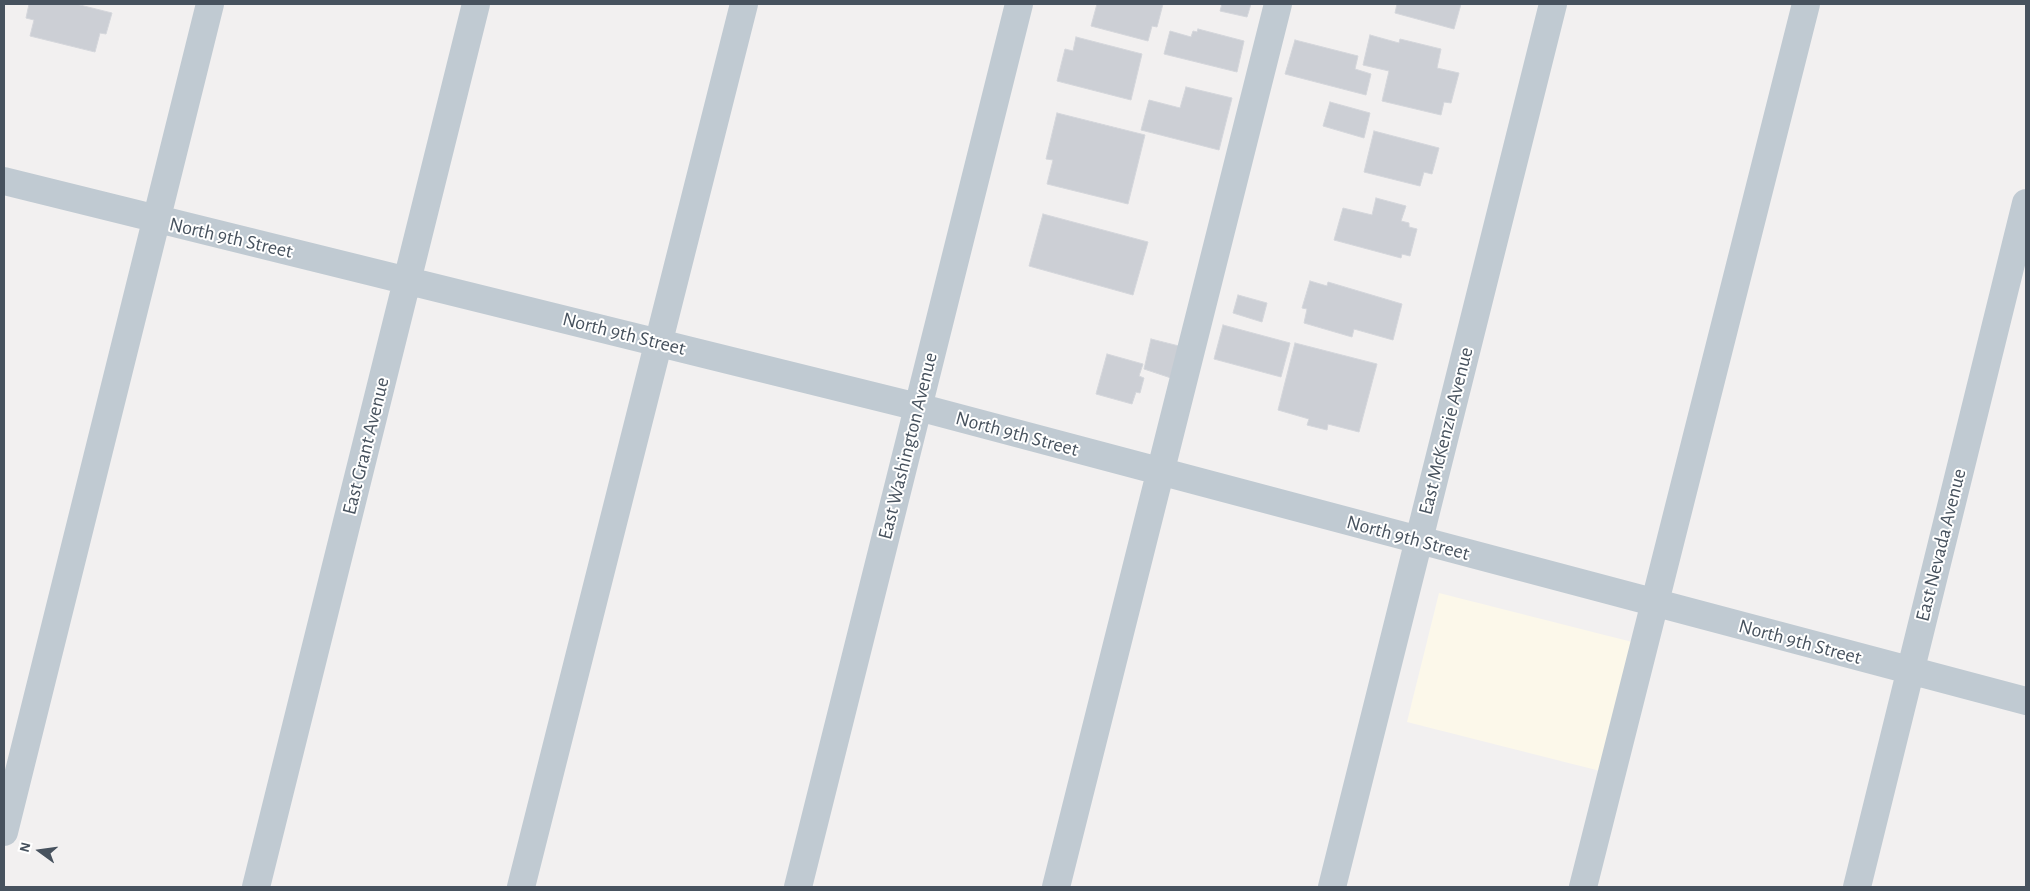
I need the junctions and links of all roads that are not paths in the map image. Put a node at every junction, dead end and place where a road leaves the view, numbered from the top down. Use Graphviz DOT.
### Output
graph roads {
  1 [pos="210,4"];
  2 [pos="476,4"];
  3 [pos="744,4"];
  4 [pos="1019,4"];
  5 [pos="1278,4"];
  6 [pos="1554,4"];
  7 [pos="1806,4"];
  8 [pos="4,180"];
  9 [pos="2026,203"];
  10 [pos="156,220"];
  11 [pos="408,280"];
  12 [pos="659,343"];
  13 [pos="918,407"];
  14 [pos="1161,472"];
  15 [pos="1419,540"];
  16 [pos="1654,603"];
  17 [pos="1910,671"];
  18 [pos="2026,701"];
  19 [pos="4,832"];
  20 [pos="256,887"];
  21 [pos="522,887"];
  22 [pos="798,887"];
  23 [pos="1056,887"];
  24 [pos="1332,887"];
  25 [pos="1583,887"];
  26 [pos="1857,887"];
  1 -- 10 [label="street"];
  2 -- 11 [label="street, East Grant Avenue"];
  3 -- 12 [label="street"];
  4 -- 13 [label="street, East Washington Avenue"];
  5 -- 14 [label="street"];
  6 -- 15 [label="street, East McKenzie Avenue"];
  7 -- 16 [label="street"];
  8 -- 10 [label="street, North 9th Street"];
  9 -- 17 [label="street, East Nevada Avenue"];
  10 -- 11 [label="street, North 9th Street"];
  10 -- 19 [label="street"];
  11 -- 12 [label="street, North 9th Street"];
  11 -- 20 [label="street, East Grant Avenue"];
  12 -- 13 [label="street, North 9th Street"];
  12 -- 21 [label="street"];
  13 -- 14 [label="street, North 9th Street"];
  13 -- 22 [label="street, East Washington Avenue"];
  14 -- 15 [label="street, North 9th Street"];
  14 -- 23 [label="street"];
  15 -- 16 [label="street, North 9th Street"];
  15 -- 24 [label="street, East McKenzie Avenue"];
  16 -- 17 [label="street, North 9th Street"];
  16 -- 25 [label="street"];
  17 -- 18 [label="street, North 9th Street"];
  17 -- 26 [label="street, East Nevada Avenue"];
}
